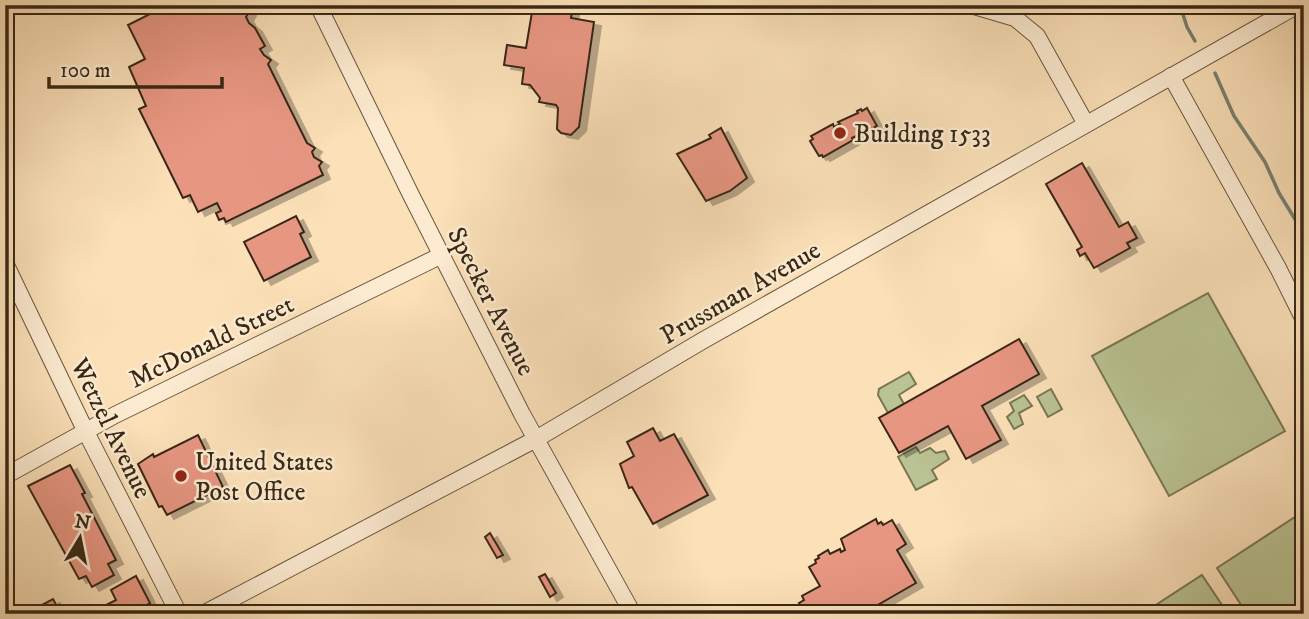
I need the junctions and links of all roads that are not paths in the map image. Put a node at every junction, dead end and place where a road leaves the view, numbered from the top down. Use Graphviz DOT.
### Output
graph roads {
  1 [pos="318,5"];
  2 [pos="971,5"];
  3 [pos="1298,5"];
  4 [pos="1171,76"];
  5 [pos="1086,124"];
  6 [pos="442,255"];
  7 [pos="5,263"];
  8 [pos="1304,320"];
  9 [pos="86,432"];
  10 [pos="536,439"];
  11 [pos="5,476"];
  12 [pos="179,614"];
  13 [pos="203,614"];
  14 [pos="633,614"];
  1 -- 6 [label="street, Specker Avenue"];
  2 -- 5 [label="street"];
  3 -- 4 [label="street, Prussman Avenue"];
  4 -- 5 [label="street, Prussman Avenue"];
  4 -- 8 [label="street"];
  5 -- 10 [label="street, Prussman Avenue"];
  6 -- 9 [label="street, McDonald Street"];
  6 -- 10 [label="street, Specker Avenue"];
  7 -- 9 [label="street, Wetzel Avenue"];
  9 -- 11 [label="street, McDonald Street"];
  9 -- 12 [label="street, Wetzel Avenue"];
  10 -- 13 [label="street, Prussman Avenue"];
  10 -- 14 [label="street, Specker Avenue"];
}
